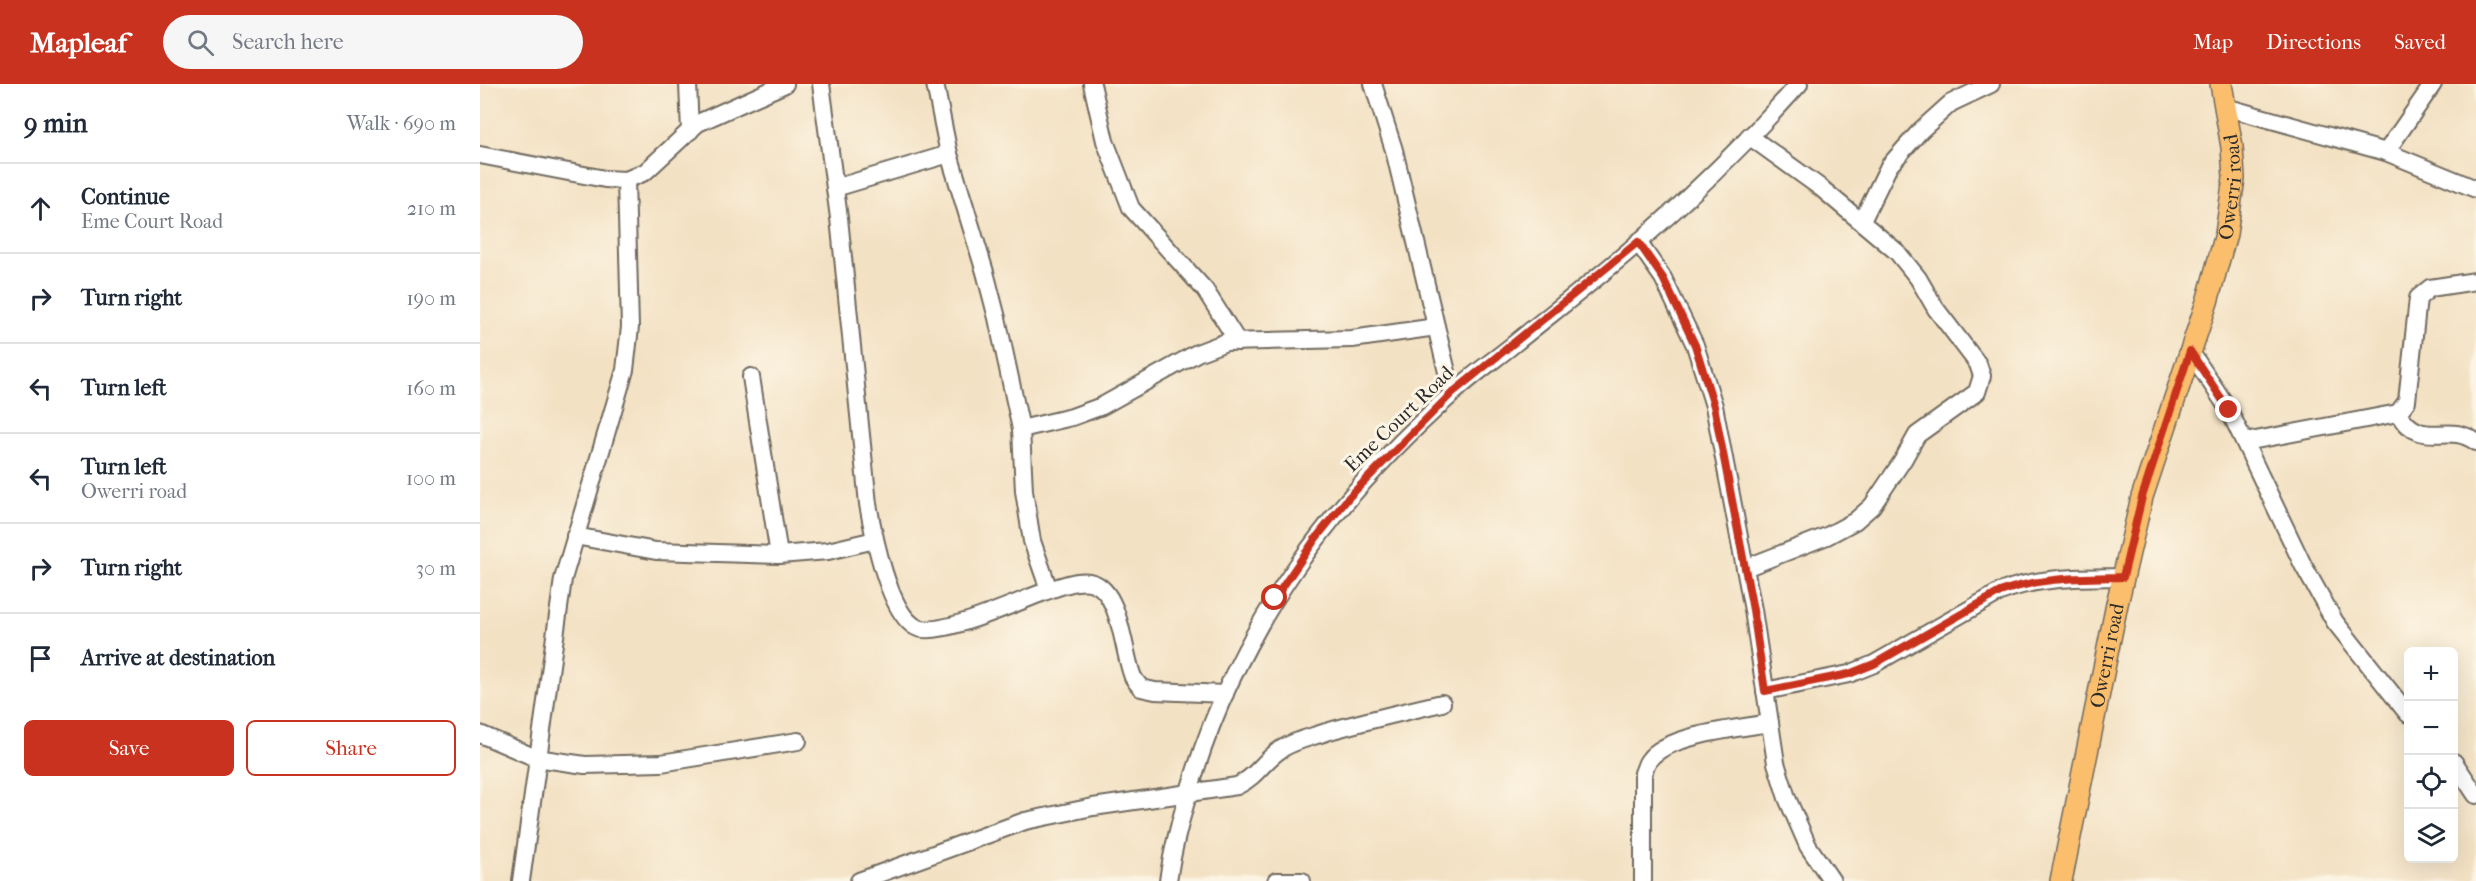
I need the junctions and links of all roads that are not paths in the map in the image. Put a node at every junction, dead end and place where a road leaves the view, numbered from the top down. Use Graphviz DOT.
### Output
graph roads {
  1 [pos="688,84"];
  2 [pos="785,84"];
  3 [pos="821,84"];
  4 [pos="935,84"];
  5 [pos="1092,84"];
  6 [pos="1373,84"];
  7 [pos="1799,84"];
  8 [pos="1992,84"];
  9 [pos="2221,84"];
  10 [pos="2433,84"];
  11 [pos="2225,107"];
  12 [pos="690,130"];
  13 [pos="1749,136"];
  14 [pos="2386,152"];
  15 [pos="480,154"];
  16 [pos="949,154"];
  17 [pos="626,180"];
  18 [pos="835,188"];
  19 [pos="2476,189"];
  20 [pos="1862,221"];
  21 [pos="1638,242"];
  22 [pos="2476,281"];
  23 [pos="1436,327"];
  24 [pos="1238,342"];
  25 [pos="2190,351"];
  26 [pos="751,377"];
  27 [pos="1452,393"];
  28 [pos="2398,413"];
  29 [pos="1021,429"];
  30 [pos="2246,442"];
  31 [pos="2476,442"];
  32 [pos="575,536"];
  33 [pos="875,540"];
  34 [pos="779,555"];
  35 [pos="1745,568"];
  36 [pos="2123,577"];
  37 [pos="1049,590"];
  38 [pos="1765,691"];
  39 [pos="1225,694"];
  40 [pos="1442,703"];
  41 [pos="2404,708"];
  42 [pos="1770,723"];
  43 [pos="480,734"];
  44 [pos="798,741"];
  45 [pos="536,758"];
  46 [pos="2458,768"];
  47 [pos="1188,793"];
  48 [pos="2476,795"];
  49 [pos="521,881"];
  50 [pos="859,881"];
  51 [pos="1168,881"];
  52 [pos="1276,881"];
  53 [pos="1302,881"];
  54 [pos="1643,881"];
  55 [pos="1832,881"];
  56 [pos="2061,881"];
  1 -- 12 [label="street"];
  2 -- 12 [label="street"];
  3 -- 18 [label="street"];
  4 -- 16 [label="street"];
  5 -- 24 [label="street"];
  6 -- 23 [label="street"];
  7 -- 13 [label="street, Eme Court Road"];
  8 -- 20 [label="street"];
  9 -- 11 [label="main road, Owerri road"];
  10 -- 14 [label="street"];
  11 -- 14 [label="street"];
  11 -- 25 [label="main road, Owerri road"];
  12 -- 17 [label="street"];
  13 -- 20 [label="street"];
  13 -- 21 [label="street, Eme Court Road"];
  14 -- 19 [label="street"];
  15 -- 17 [label="street"];
  16 -- 18 [label="street"];
  16 -- 29 [label="street"];
  17 -- 32 [label="street"];
  18 -- 33 [label="street"];
  20 -- 35 [label="street"];
  21 -- 27 [label="street, Eme Court Road"];
  21 -- 35 [label="street"];
  22 -- 28 [label="street"];
  23 -- 24 [label="street"];
  23 -- 27 [label="street"];
  24 -- 29 [label="street"];
  25 -- 30 [label="street"];
  25 -- 36 [label="main road, Owerri road"];
  26 -- 34 [label="street"];
  27 -- 39 [label="street, Eme Court Road"];
  28 -- 30 [label="street"];
  28 -- 31 [label="street"];
  29 -- 37 [label="street"];
  30 -- 41 [label="street"];
  32 -- 34 [label="street"];
  32 -- 45 [label="street"];
  33 -- 34 [label="street"];
  33 -- 37 [label="street"];
  35 -- 38 [label="street"];
  36 -- 38 [label="street"];
  36 -- 56 [label="main road, Owerri road"];
  37 -- 39 [label="street"];
  38 -- 42 [label="street"];
  39 -- 47 [label="street, Eme Court Road"];
  40 -- 47 [label="street"];
  42 -- 54 [label="street"];
  42 -- 55 [label="street"];
  43 -- 45 [label="street"];
  44 -- 45 [label="street"];
  45 -- 49 [label="street"];
  46 -- 48 [label="street"];
  47 -- 50 [label="street"];
  47 -- 51 [label="street, Eme Court Road"];
  52 -- 53 [label="street"];
}
